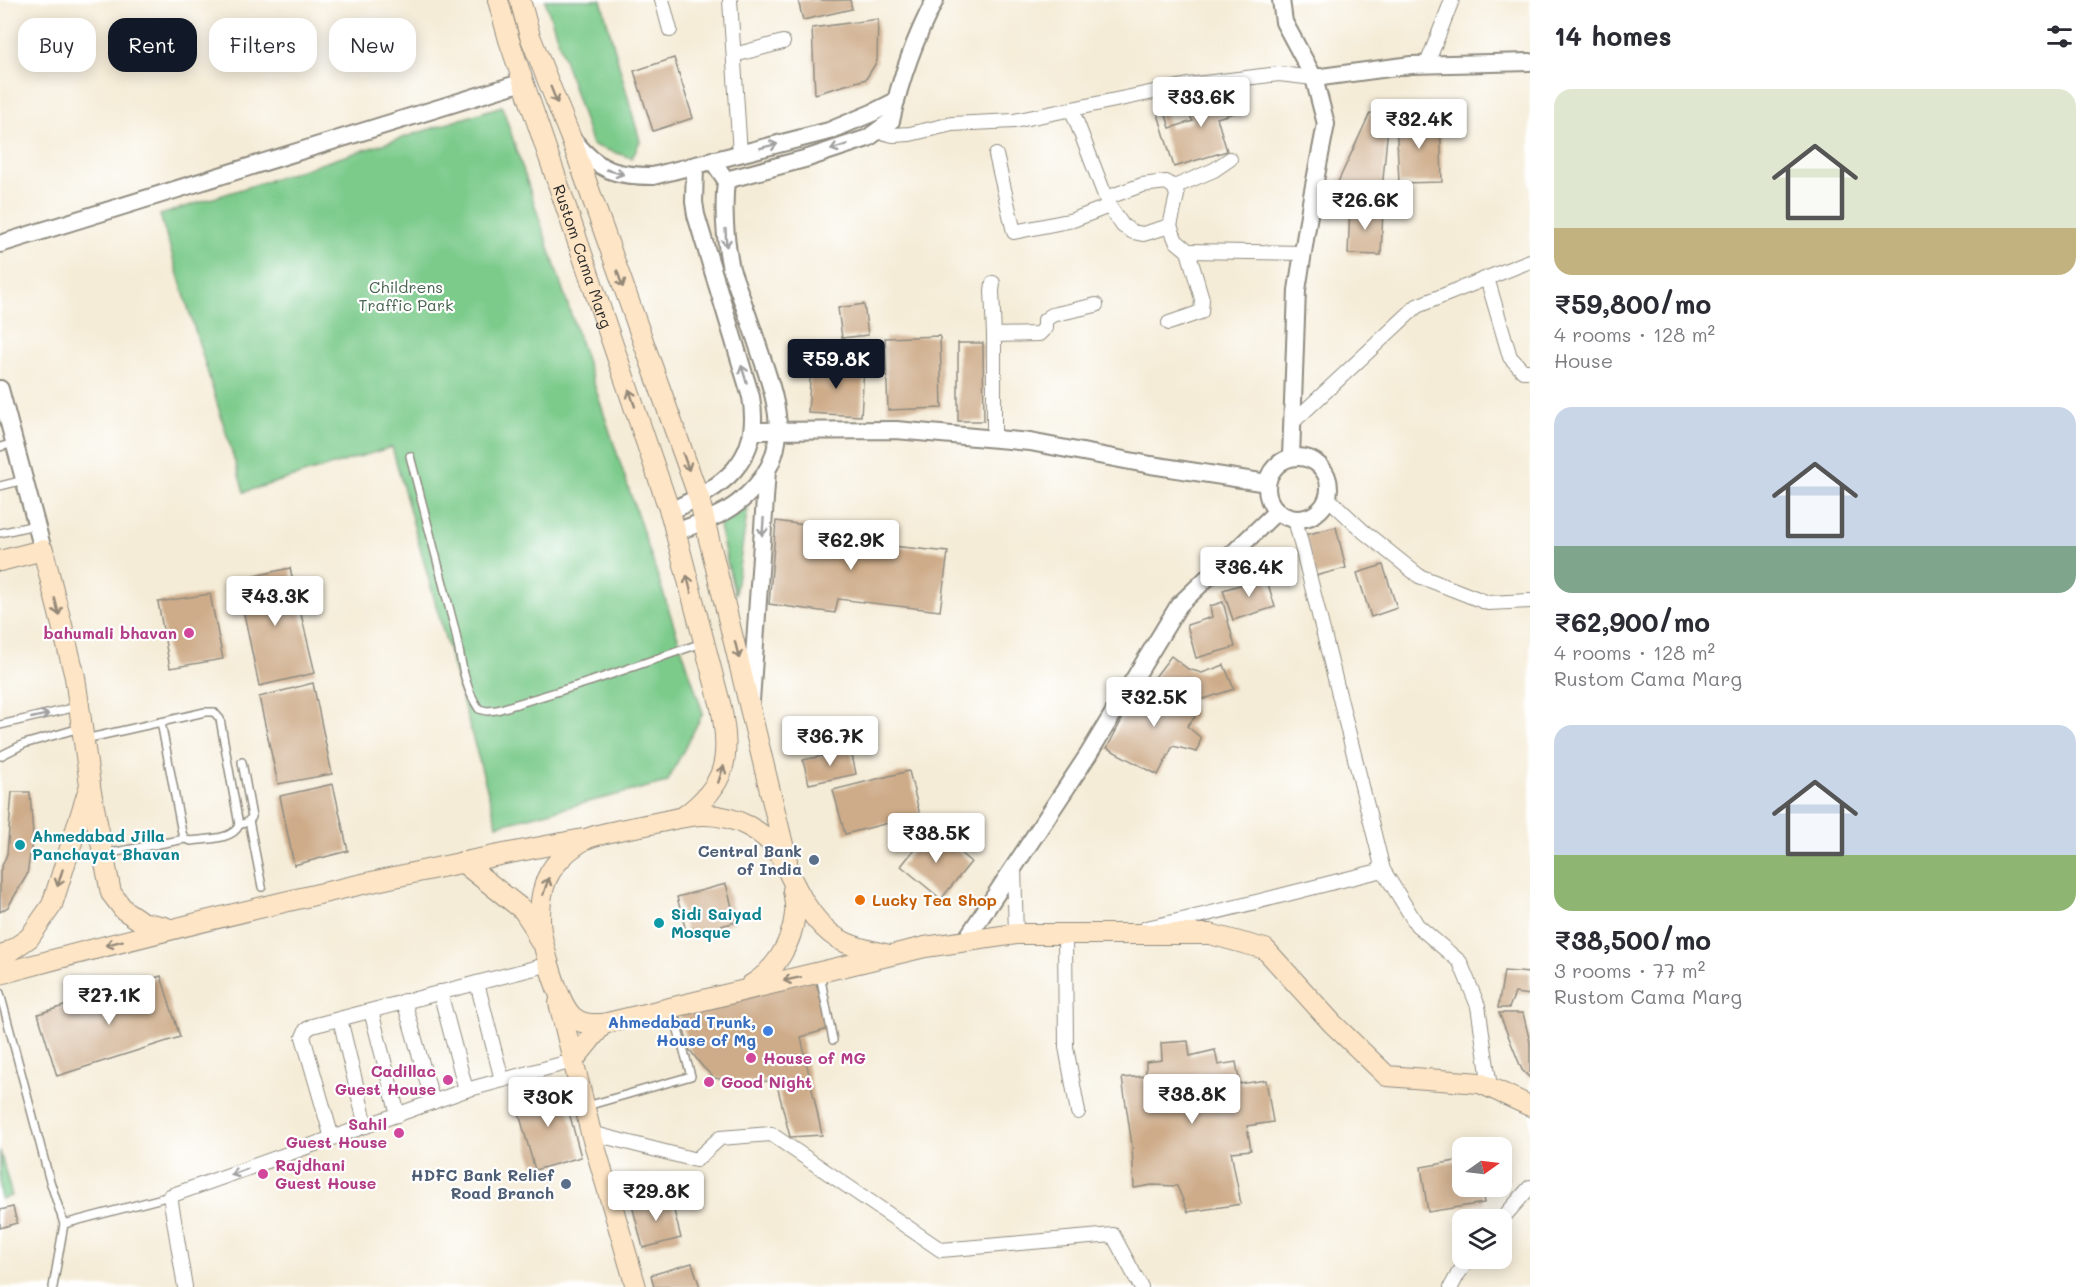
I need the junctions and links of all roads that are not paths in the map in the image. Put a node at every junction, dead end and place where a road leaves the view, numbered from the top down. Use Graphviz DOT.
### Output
graph roads {
  1 [pos="498,0"];
  2 [pos="520,0"];
  3 [pos="662,0"];
  4 [pos="730,0"];
  5 [pos="935,0"];
  6 [pos="1281,0"];
  7 [pos="1452,0"];
  8 [pos="670,30"];
  9 [pos="783,42"];
  10 [pos="734,55"];
  11 [pos="1530,62"];
  12 [pos="1426,64"];
  13 [pos="1314,78"];
  14 [pos="524,82"];
  15 [pos="896,101"];
  16 [pos="1072,110"];
  17 [pos="877,131"];
  18 [pos="570,136"];
  19 [pos="740,154"];
  20 [pos="996,155"];
  21 [pos="1230,159"];
  22 [pos="712,160"];
  23 [pos="695,165"];
  24 [pos="726,180"];
  25 [pos="1174,187"];
  26 [pos="1108,202"];
  27 [pos="1170,226"];
  28 [pos="0,244"];
  29 [pos="1188,251"];
  30 [pos="1303,253"];
  31 [pos="1530,261"];
  32 [pos="1487,278"];
  33 [pos="993,283"];
  34 [pos="1096,305"];
  35 [pos="1169,323"];
  36 [pos="994,335"];
  37 [pos="1530,371"];
  38 [pos="0,389"];
  39 [pos="3,412"];
  40 [pos="1292,423"];
  41 [pos="779,430"];
  42 [pos="754,431"];
  43 [pos="994,438"];
  44 [pos="7,445"];
  45 [pos="410,456"];
  46 [pos="1292,457"];
  47 [pos="767,469"];
  48 [pos="24,479"];
  49 [pos="1267,483"];
  50 [pos="0,486"];
  51 [pos="699,498"];
  52 [pos="1328,498"];
  53 [pos="670,511"];
  54 [pos="1277,511"];
  55 [pos="1295,519"];
  56 [pos="705,521"];
  57 [pos="36,524"];
  58 [pos="676,532"];
  59 [pos="0,534"];
  60 [pos="43,550"];
  61 [pos="0,561"];
  62 [pos="1530,601"];
  63 [pos="704,642"];
  64 [pos="79,707"];
  65 [pos="751,708"];
  66 [pos="161,722"];
  67 [pos="0,725"];
  68 [pos="83,733"];
  69 [pos="0,756"];
  70 [pos="242,762"];
  71 [pos="90,785"];
  72 [pos="683,817"];
  73 [pos="249,820"];
  74 [pos="239,825"];
  75 [pos="185,839"];
  76 [pos="586,839"];
  77 [pos="104,855"];
  78 [pos="462,861"];
  79 [pos="1014,867"];
  80 [pos="1383,870"];
  81 [pos="792,881"];
  82 [pos="262,887"];
  83 [pos="171,928"];
  84 [pos="1016,934"];
  85 [pos="1065,934"];
  86 [pos="1115,934"];
  87 [pos="965,941"];
  88 [pos="889,955"];
  89 [pos="0,958"];
  90 [pos="549,964"];
  91 [pos="820,973"];
  92 [pos="0,974"];
  93 [pos="477,983"];
  94 [pos="554,983"];
  95 [pos="743,990"];
  96 [pos="440,992"];
  97 [pos="0,993"];
  98 [pos="404,1001"];
  99 [pos="671,1007"];
  100 [pos="371,1011"];
  101 [pos="340,1019"];
  102 [pos="603,1024"];
  103 [pos="833,1040"];
  104 [pos="573,1060"];
  105 [pos="502,1080"];
  106 [pos="1490,1087"];
  107 [pos="466,1090"];
  108 [pos="433,1102"];
  109 [pos="584,1106"];
  110 [pos="1530,1106"];
  111 [pos="1078,1112"];
  112 [pos="398,1114"];
  113 [pos="366,1126"];
  114 [pos="591,1133"];
  115 [pos="332,1138"];
  116 [pos="1530,1187"];
  117 [pos="170,1196"];
  118 [pos="1511,1209"];
  119 [pos="64,1224"];
  120 [pos="1462,1269"];
  121 [pos="53,1287"];
  122 [pos="185,1287"];
  123 [pos="636,1287"];
  124 [pos="1141,1287"];
  125 [pos="1451,1287"];
  1 -- 14 [label="main road, Rustom Cama Marg"];
  2 -- 18 [label="main road, Rustom Cama Marg, one-way"];
  3 -- 8 [label="street"];
  4 -- 10 [label="street"];
  5 -- 15 [label="street"];
  6 -- 13 [label="street"];
  7 -- 12 [label="street"];
  9 -- 10 [label="street"];
  10 -- 19 [label="street"];
  11 -- 12 [label="street"];
  12 -- 13 [label="street"];
  13 -- 16 [label="street"];
  13 -- 30 [label="street"];
  14 -- 28 [label="street"];
  53 -- 14 [label="main road, Rustom Cama Marg, one-way"];
  15 -- 17 [label="street"];
  19 -- 15 [label="street, one-way"];
  16 -- 17 [label="street"];
  16 -- 26 [label="street"];
  17 -- 24 [label="street, one-way"];
  18 -- 23 [label="street, one-way"];
  18 -- 51 [label="main road, Rustom Cama Marg, one-way"];
  19 -- 22 [label="street"];
  20 -- 26 [label="street"];
  21 -- 25 [label="street"];
  22 -- 23 [label="street"];
  22 -- 24 [label="street"];
  42 -- 23 [label="street, one-way"];
  24 -- 41 [label="street, one-way"];
  25 -- 26 [label="street"];
  25 -- 27 [label="street"];
  26 -- 27 [label="street"];
  27 -- 29 [label="street"];
  29 -- 30 [label="street"];
  29 -- 35 [label="street"];
  30 -- 40 [label="street"];
  31 -- 32 [label="street"];
  32 -- 37 [label="street"];
  32 -- 40 [label="street"];
  33 -- 36 [label="street"];
  34 -- 36 [label="street"];
  36 -- 43 [label="street"];
  38 -- 39 [label="street"];
  39 -- 44 [label="street"];
  40 -- 46 [label="street"];
  41 -- 42 [label="street"];
  41 -- 43 [label="street"];
  41 -- 47 [label="street"];
  42 -- 51 [label="street"];
  43 -- 49 [label="street"];
  44 -- 48 [label="street"];
  45 -- 63 [label="lane"];
  46 -- 49 [label="street"];
  46 -- 52 [label="street"];
  47 -- 56 [label="street"];
  47 -- 65 [label="street, one-way"];
  48 -- 50 [label="lane"];
  48 -- 57 [label="street"];
  49 -- 54 [label="street"];
  51 -- 53 [label="street"];
  51 -- 56 [label="main road, Rustom Cama Marg"];
  52 -- 55 [label="street"];
  52 -- 62 [label="street"];
  53 -- 58 [label="main road, Rustom Cama Marg"];
  54 -- 55 [label="street"];
  54 -- 79 [label="street"];
  55 -- 80 [label="street"];
  56 -- 58 [label="street"];
  56 -- 65 [label="main road, Rustom Cama Marg, one-way"];
  57 -- 59 [label="lane"];
  57 -- 60 [label="street"];
  63 -- 58 [label="main road, Rustom Cama Marg, one-way"];
  60 -- 61 [label="main road"];
  60 -- 64 [label="main road, one-way"];
  72 -- 63 [label="main road, Rustom Cama Marg, one-way"];
  67 -- 64 [label="lane, one-way"];
  64 -- 68 [label="main road"];
  65 -- 81 [label="main road, Rustom Cama Marg"];
  66 -- 68 [label="lane"];
  66 -- 74 [label="lane"];
  66 -- 75 [label="lane"];
  68 -- 69 [label="lane"];
  68 -- 71 [label="main road"];
  70 -- 73 [label="lane"];
  71 -- 77 [label="main road"];
  71 -- 89 [label="main road, one-way"];
  72 -- 76 [label="main road"];
  72 -- 81 [label="main road, Rustom Cama Marg"];
  73 -- 74 [label="lane"];
  73 -- 82 [label="lane"];
  74 -- 75 [label="lane"];
  75 -- 77 [label="lane"];
  76 -- 78 [label="main road"];
  90 -- 76 [label="main road, one-way"];
  77 -- 83 [label="main road"];
  78 -- 83 [label="main road"];
  78 -- 90 [label="main road"];
  79 -- 84 [label="street"];
  79 -- 87 [label="street"];
  80 -- 86 [label="street"];
  80 -- 106 [label="street"];
  81 -- 88 [label="main road"];
  81 -- 95 [label="main road, Rustom Cama Marg"];
  83 -- 92 [label="main road, one-way"];
  84 -- 85 [label="main road"];
  84 -- 87 [label="main road"];
  85 -- 86 [label="main road"];
  85 -- 111 [label="street"];
  86 -- 106 [label="main road"];
  87 -- 88 [label="main road"];
  88 -- 91 [label="main road"];
  90 -- 93 [label="street"];
  90 -- 94 [label="main road"];
  91 -- 95 [label="main road, one-way"];
  91 -- 103 [label="lane"];
  93 -- 96 [label="street"];
  93 -- 105 [label="street"];
  94 -- 102 [label="main road"];
  94 -- 104 [label="main road"];
  95 -- 99 [label="main road"];
  96 -- 98 [label="street"];
  96 -- 107 [label="street"];
  97 -- 119 [label="lane"];
  98 -- 100 [label="street"];
  98 -- 108 [label="street"];
  99 -- 102 [label="main road"];
  99 -- 109 [label="lane"];
  100 -- 101 [label="street"];
  100 -- 112 [label="street"];
  101 -- 113 [label="street"];
  101 -- 115 [label="street"];
  102 -- 104 [label="main road"];
  104 -- 105 [label="street"];
  104 -- 109 [label="main road"];
  105 -- 107 [label="street"];
  106 -- 110 [label="main road"];
  107 -- 108 [label="street"];
  108 -- 112 [label="street"];
  109 -- 114 [label="main road"];
  112 -- 113 [label="street"];
  113 -- 115 [label="street"];
  114 -- 123 [label="main road"];
  114 -- 124 [label="street"];
  115 -- 117 [label="street, one-way"];
  116 -- 118 [label="street"];
  117 -- 119 [label="lane"];
  117 -- 122 [label="street"];
  119 -- 121 [label="lane"];
  120 -- 125 [label="street"];
}
